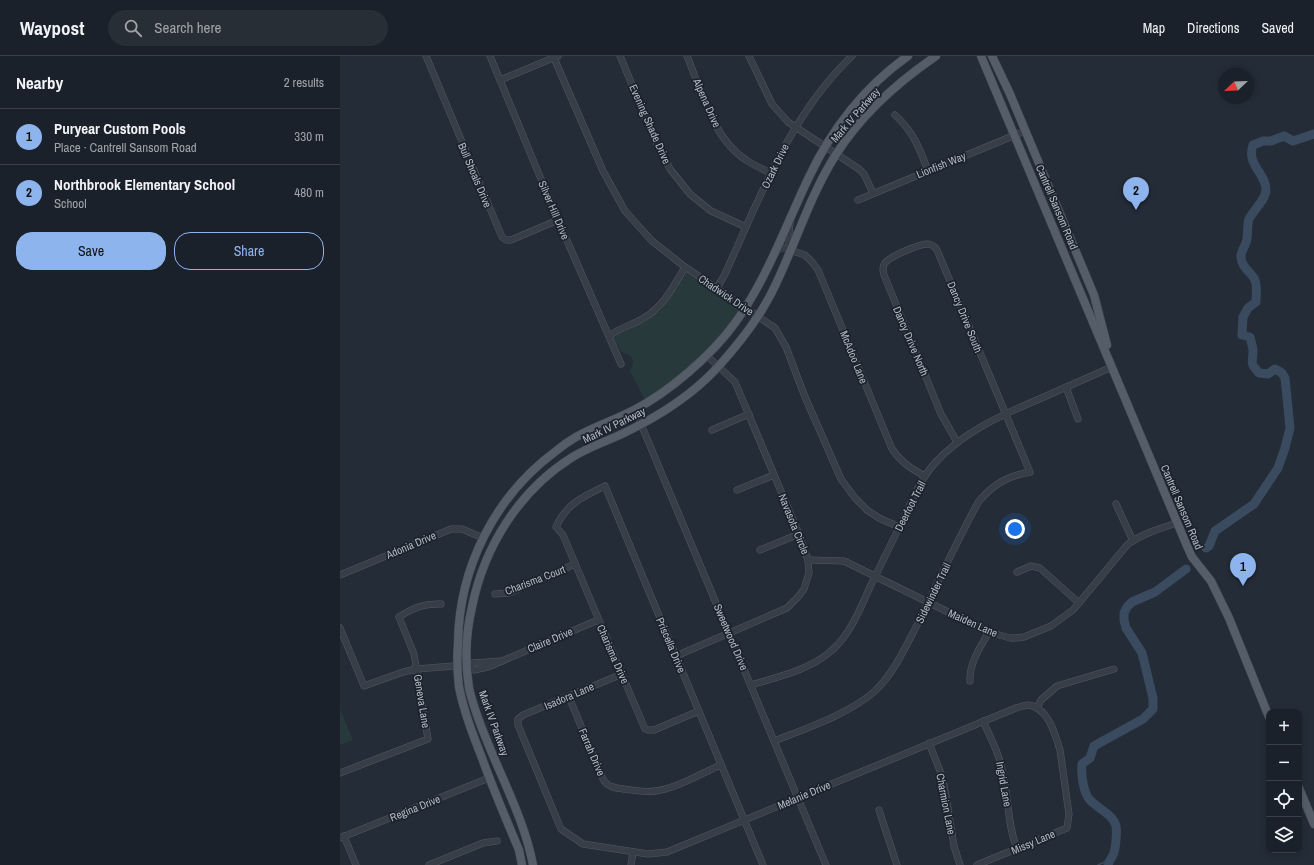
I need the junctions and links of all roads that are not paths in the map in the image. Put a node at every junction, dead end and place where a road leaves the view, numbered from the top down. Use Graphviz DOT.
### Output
graph roads {
  1 [pos="426,56"];
  2 [pos="490,56"];
  3 [pos="620,56"];
  4 [pos="686,56"];
  5 [pos="749,56"];
  6 [pos="852,56"];
  7 [pos="908,56"];
  8 [pos="936,56"];
  9 [pos="981,56"];
  10 [pos="992,56"];
  11 [pos="556,57"];
  12 [pos="500,80"];
  13 [pos="895,115"];
  14 [pos="795,127"];
  15 [pos="1025,131"];
  16 [pos="1015,136"];
  17 [pos="825,146"];
  18 [pos="836,154"];
  19 [pos="928,171"];
  20 [pos="771,173"];
  21 [pos="1050,190"];
  22 [pos="873,193"];
  23 [pos="1040,195"];
  24 [pos="858,200"];
  25 [pos="790,219"];
  26 [pos="558,220"];
  27 [pos="746,227"];
  28 [pos="777,250"];
  29 [pos="908,250"];
  30 [pos="790,251"];
  31 [pos="685,267"];
  32 [pos="717,288"];
  33 [pos="1092,291"];
  34 [pos="1082,296"];
  35 [pos="746,308"];
  36 [pos="758,315"];
  37 [pos="609,336"];
  38 [pos="706,356"];
  39 [pos="621,364"];
  40 [pos="718,367"];
  41 [pos="1112,367"];
  42 [pos="1066,387"];
  43 [pos="635,410"];
  44 [pos="749,414"];
  45 [pos="1005,414"];
  46 [pos="1078,419"];
  47 [pos="641,424"];
  48 [pos="712,430"];
  49 [pos="957,442"];
  50 [pos="774,475"];
  51 [pos="925,476"];
  52 [pos="737,490"];
  53 [pos="1116,504"];
  54 [pos="1177,523"];
  55 [pos="556,527"];
  56 [pos="899,527"];
  57 [pos="799,534"];
  58 [pos="483,538"];
  59 [pos="1133,540"];
  60 [pos="760,550"];
  61 [pos="808,560"];
  62 [pos="575,564"];
  63 [pos="1016,572"];
  64 [pos="340,575"];
  65 [pos="875,576"];
  66 [pos="495,594"];
  67 [pos="929,602"];
  68 [pos="1080,603"];
  69 [pos="440,604"];
  70 [pos="598,620"];
  71 [pos="340,628"];
  72 [pos="989,632"];
  73 [pos="729,633"];
  74 [pos="676,656"];
  75 [pos="457,666"];
  76 [pos="467,666"];
  77 [pos="416,669"];
  78 [pos="1114,669"];
  79 [pos="622,674"];
  80 [pos="970,681"];
  81 [pos="751,685"];
  82 [pos="569,697"];
  83 [pos="1037,708"];
  84 [pos="1266,710"];
  85 [pos="699,711"];
  86 [pos="518,719"];
  87 [pos="983,721"];
  88 [pos="774,741"];
  89 [pos="929,743"];
  90 [pos="721,765"];
  91 [pos="340,773"];
  92 [pos="489,778"];
  93 [pos="1302,795"];
  94 [pos="798,797"];
  95 [pos="879,810"];
  96 [pos="744,820"];
  97 [pos="1314,824"];
  98 [pos="342,837"];
  99 [pos="497,841"];
  100 [pos="1017,849"];
  101 [pos="633,852"];
  102 [pos="356,865"];
  103 [pos="429,865"];
  104 [pos="522,865"];
  105 [pos="533,865"];
  106 [pos="631,865"];
  107 [pos="763,865"];
  108 [pos="826,865"];
  109 [pos="897,865"];
  110 [pos="960,865"];
  111 [pos="976,865"];
  1 -- 26 [label="street, Bull Shoals Drive"];
  2 -- 12 [label="street, Silver Hill Drive"];
  3 -- 27 [label="street, Evening Shade Drive"];
  4 -- 20 [label="street, Alpena Drive"];
  5 -- 14 [label="street"];
  6 -- 14 [label="street, Ozark Drive"];
  7 -- 17 [label="main road, Mark IV Parkway"];
  8 -- 18 [label="main road, Mark IV Parkway"];
  9 -- 16 [label="main road, Cantrell Sansom Road"];
  10 -- 15 [label="main road, Cantrell Sansom Road"];
  11 -- 12 [label="street"];
  11 -- 31 [label="street, Chadwick Drive"];
  12 -- 26 [label="street, Silver Hill Drive"];
  13 -- 19 [label="street"];
  14 -- 17 [label="street"];
  14 -- 20 [label="street, Ozark Drive"];
  15 -- 16 [label="street, Lionfish Way"];
  15 -- 21 [label="main road, Cantrell Sansom Road"];
  16 -- 19 [label="street, Lionfish Way"];
  16 -- 23 [label="main road, Cantrell Sansom Road"];
  17 -- 18 [label="street"];
  17 -- 25 [label="main road, Mark IV Parkway"];
  18 -- 22 [label="street"];
  18 -- 30 [label="main road, Mark IV Parkway"];
  19 -- 22 [label="street, Lionfish Way"];
  20 -- 27 [label="street, Ozark Drive"];
  21 -- 23 [label="main road"];
  21 -- 33 [label="main road, Cantrell Sansom Road"];
  22 -- 24 [label="street, Lionfish Way"];
  23 -- 34 [label="main road, Cantrell Sansom Road"];
  25 -- 28 [label="main road, Mark IV Parkway"];
  25 -- 30 [label="street"];
  26 -- 37 [label="street, Silver Hill Drive"];
  27 -- 32 [label="street, Ozark Drive"];
  28 -- 30 [label="street, McAdoo Lane"];
  28 -- 35 [label="main road, Mark IV Parkway"];
  29 -- 45 [label="street, Dancy Drive South"];
  29 -- 49 [label="street, Dancy Drive North"];
  30 -- 36 [label="main road, Mark IV Parkway"];
  30 -- 51 [label="street, McAdoo Lane"];
  31 -- 32 [label="street, Chadwick Drive"];
  31 -- 37 [label="street"];
  32 -- 35 [label="street, Chadwick Drive"];
  33 -- 34 [label="main road"];
  33 -- 41 [label="main road, Cantrell Sansom Road"];
  34 -- 41 [label="main road, Cantrell Sansom Road"];
  35 -- 36 [label="street, Chadwick Drive"];
  35 -- 38 [label="main road, Mark IV Parkway"];
  36 -- 40 [label="main road, Mark IV Parkway"];
  36 -- 56 [label="street, Chadwick Drive"];
  37 -- 39 [label="street, Silver Hill Drive"];
  38 -- 40 [label="street, Navasota Circle"];
  38 -- 43 [label="main road, Mark IV Parkway"];
  40 -- 44 [label="street, Navasota Circle"];
  40 -- 47 [label="main road, Mark IV Parkway"];
  41 -- 42 [label="street, Deerfoot Trail"];
  41 -- 54 [label="main road, Cantrell Sansom Road"];
  42 -- 45 [label="street, Deerfoot Trail"];
  42 -- 46 [label="street"];
  43 -- 47 [label="street, Sweetwood Drive"];
  43 -- 58 [label="main road, Mark IV Parkway"];
  44 -- 48 [label="street"];
  44 -- 50 [label="street, Navasota Circle"];
  45 -- 49 [label="street, Deerfoot Trail"];
  45 -- 67 [label="street, Sidewinder Trail"];
  47 -- 73 [label="street, Sweetwood Drive"];
  47 -- 76 [label="main road, Mark IV Parkway"];
  49 -- 51 [label="street, Deerfoot Trail"];
  50 -- 52 [label="street"];
  50 -- 57 [label="street, Navasota Circle"];
  51 -- 56 [label="street, Deerfoot Trail"];
  53 -- 59 [label="street"];
  54 -- 59 [label="street, Maiden Lane"];
  54 -- 84 [label="main road, Cantrell Sansom Road"];
  55 -- 62 [label="street, Charisma Drive"];
  55 -- 74 [label="street, Priscella Drive"];
  56 -- 65 [label="street, Deerfoot Trail"];
  57 -- 60 [label="street"];
  57 -- 61 [label="street, Navasota Circle"];
  58 -- 64 [label="street, Adonia Drive"];
  58 -- 75 [label="main road, Mark IV Parkway"];
  59 -- 68 [label="street, Maiden Lane"];
  61 -- 65 [label="street, Maiden Lane"];
  61 -- 73 [label="street, Navasota Circle"];
  62 -- 66 [label="street, Charisma Court"];
  62 -- 70 [label="street, Charisma Drive"];
  63 -- 68 [label="street"];
  65 -- 67 [label="street, Maiden Lane"];
  65 -- 81 [label="street, Deerfoot Trail"];
  67 -- 72 [label="street, Maiden Lane"];
  67 -- 88 [label="street, Sidewinder Trail"];
  68 -- 72 [label="street, Maiden Lane"];
  69 -- 77 [label="street, Geneva Lane"];
  70 -- 76 [label="street, Claire Drive"];
  70 -- 79 [label="street, Charisma Drive"];
  71 -- 77 [label="street, Claire Drive"];
  72 -- 80 [label="street"];
  73 -- 74 [label="street, Navasota Circle"];
  73 -- 81 [label="street, Sweetwood Drive"];
  74 -- 85 [label="street, Priscella Drive"];
  75 -- 76 [label="street, Claire Drive"];
  75 -- 77 [label="street, Claire Drive"];
  75 -- 92 [label="main road, Mark IV Parkway"];
  76 -- 105 [label="main road, Mark IV Parkway"];
  77 -- 91 [label="street, Geneva Lane"];
  78 -- 83 [label="street"];
  79 -- 82 [label="street, Isadora Lane"];
  79 -- 85 [label="street, Charisma Drive"];
  81 -- 88 [label="street, Sweetwood Drive"];
  82 -- 86 [label="street, Isadora Lane"];
  82 -- 90 [label="street, Farrah Drive"];
  83 -- 87 [label="street, Melanie Drive"];
  83 -- 100 [label="street, Missy Lane"];
  85 -- 90 [label="street, Priscella Drive"];
  86 -- 101 [label="street, Melanie Drive"];
  87 -- 89 [label="street, Melanie Drive"];
  87 -- 100 [label="street, Ingrid Lane"];
  88 -- 94 [label="street, Sweetwood Drive"];
  89 -- 94 [label="street, Melanie Drive"];
  89 -- 110 [label="street, Charmion Lane"];
  90 -- 96 [label="street, Priscella Drive"];
  92 -- 98 [label="street, Regina Drive"];
  92 -- 104 [label="main road, Mark IV Parkway"];
  93 -- 97 [label="main road"];
  94 -- 96 [label="street, Melanie Drive"];
  94 -- 108 [label="street, Sweetwood Drive"];
  95 -- 109 [label="street"];
  96 -- 101 [label="street, Melanie Drive"];
  96 -- 107 [label="street, Priscella Drive"];
  98 -- 102 [label="street"];
  99 -- 103 [label="street"];
  100 -- 111 [label="street, Missy Lane"];
  101 -- 106 [label="street"];
}
